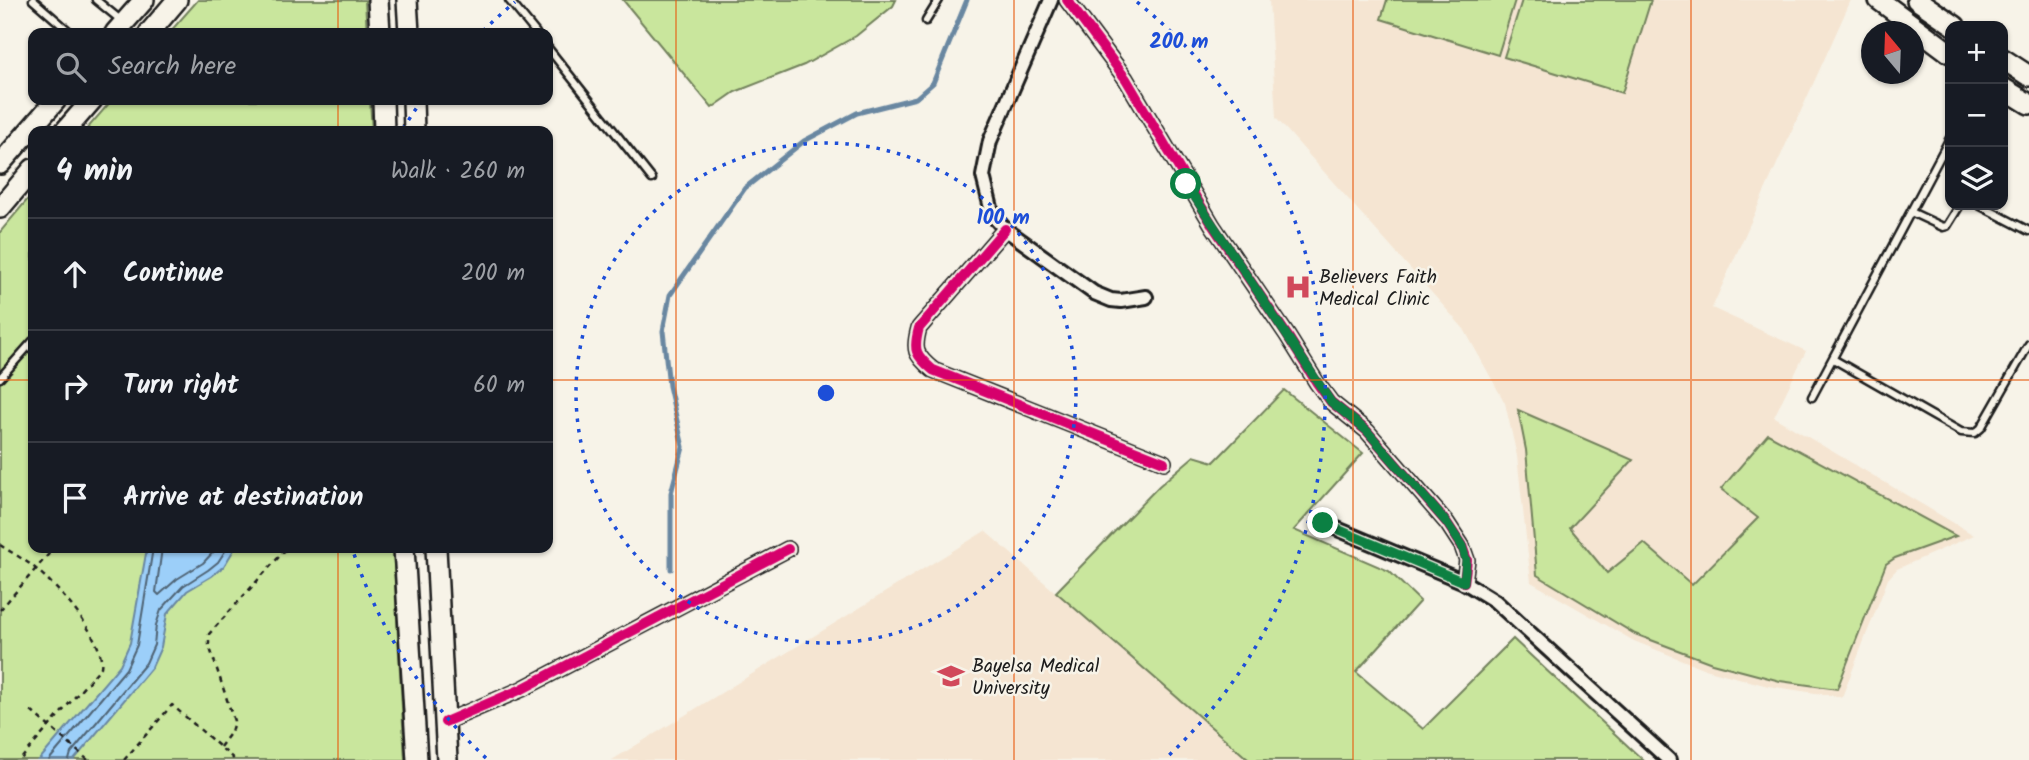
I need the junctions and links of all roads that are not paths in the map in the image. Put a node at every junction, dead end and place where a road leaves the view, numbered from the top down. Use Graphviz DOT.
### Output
graph roads {
  1 [pos="33,0"];
  2 [pos="96,0"];
  3 [pos="144,0"];
  4 [pos="177,0"];
  5 [pos="378,0"];
  6 [pos="407,0"];
  7 [pos="509,0"];
  8 [pos="939,0"];
  9 [pos="1051,0"];
  10 [pos="1067,0"];
  11 [pos="1879,0"];
  12 [pos="1917,0"];
  13 [pos="926,21"];
  14 [pos="1948,21"];
  15 [pos="65,28"];
  16 [pos="119,28"];
  17 [pos="153,28"];
  18 [pos="380,28"];
  19 [pos="409,28"];
  20 [pos="532,28"];
  21 [pos="1945,49"];
  22 [pos="553,54"];
  23 [pos="2008,62"];
  24 [pos="2029,76"];
  25 [pos="2008,91"];
  26 [pos="2029,104"];
  27 [pos="52,105"];
  28 [pos="88,105"];
  29 [pos="383,105"];
  30 [pos="412,105"];
  31 [pos="33,126"];
  32 [pos="69,126"];
  33 [pos="384,126"];
  34 [pos="414,126"];
  35 [pos="28,132"];
  36 [pos="1945,147"];
  37 [pos="0,164"];
  38 [pos="28,175"];
  39 [pos="652,179"];
  40 [pos="0,208"];
  41 [pos="1957,210"];
  42 [pos="1989,210"];
  43 [pos="1911,212"];
  44 [pos="1005,229"];
  45 [pos="2029,231"];
  46 [pos="1146,297"];
  47 [pos="2029,344"];
  48 [pos="28,347"];
  49 [pos="1833,359"];
  50 [pos="0,379"];
  51 [pos="1812,397"];
  52 [pos="1164,462"];
  53 [pos="1323,523"];
  54 [pos="788,549"];
  55 [pos="404,553"];
  56 [pos="436,553"];
  57 [pos="1464,582"];
  58 [pos="445,722"];
  59 [pos="417,760"];
  60 [pos="447,760"];
  61 [pos="1669,760"];
  1 -- 15 [label="lane"];
  2 -- 16 [label="lane"];
  3 -- 16 [label="main road"];
  4 -- 17 [label="main road"];
  5 -- 18 [label="main road"];
  6 -- 19 [label="main road"];
  7 -- 20 [label="lane"];
  8 -- 13 [label="lane"];
  9 -- 44 [label="street"];
  10 -- 57 [label="street"];
  11 -- 21 [label="main road"];
  12 -- 14 [label="main road"];
  22 -- 39 [label="lane"];
  23 -- 24 [label="main road"];
  25 -- 26 [label="main road"];
  27 -- 31 [label="main road"];
  28 -- 32 [label="main road"];
  29 -- 33 [label="main road"];
  30 -- 34 [label="main road"];
  35 -- 37 [label="main road"];
  36 -- 43 [label="lane"];
  38 -- 40 [label="main road"];
  41 -- 43 [label="lane"];
  42 -- 45 [label="lane"];
  43 -- 49 [label="lane"];
  44 -- 46 [label="street"];
  44 -- 52 [label="street"];
  47 -- 49 [label="lane"];
  48 -- 50 [label="lane"];
  49 -- 51 [label="lane"];
  53 -- 57 [label="street"];
  54 -- 58 [label="street"];
  55 -- 59 [label="main road"];
  56 -- 58 [label="main road"];
  57 -- 61 [label="street"];
  58 -- 60 [label="main road"];
}
